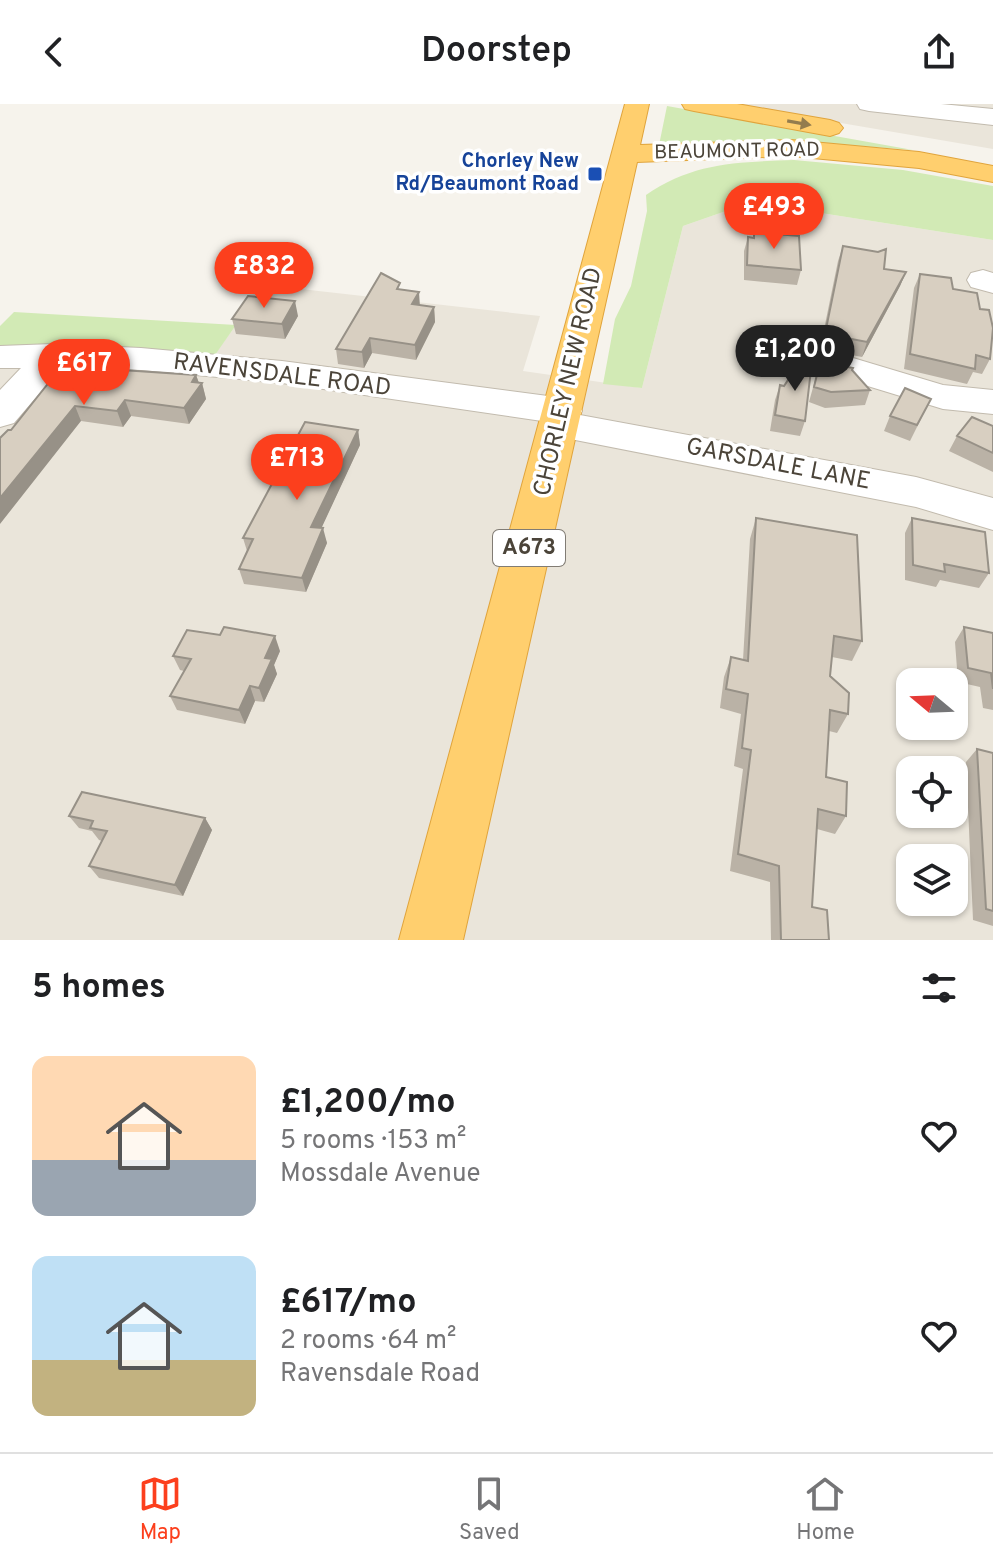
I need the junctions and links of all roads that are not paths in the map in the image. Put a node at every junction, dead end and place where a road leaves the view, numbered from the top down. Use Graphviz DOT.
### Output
graph roads {
  1 [pos="637,104"];
  2 [pos="694,104"];
  3 [pos="869,104"];
  4 [pos="993,117"];
  5 [pos="712,152"];
  6 [pos="623,154"];
  7 [pos="993,158"];
  8 [pos="993,174"];
  9 [pos="611,204"];
  10 [pos="53,355"];
  11 [pos="0,357"];
  12 [pos="755,357"];
  13 [pos="993,402"];
  14 [pos="0,414"];
  15 [pos="562,418"];
  16 [pos="993,514"];
  17 [pos="431,940"];
  1 -- 6 [label="highway, CHORLEY NEW ROAD / A673"];
  2 -- 7 [label="highway, BEAUMONT ROAD, one-way"];
  3 -- 4 [label="street"];
  5 -- 6 [label="highway, BEAUMONT ROAD"];
  5 -- 8 [label="highway, BEAUMONT ROAD"];
  5 -- 9 [label="highway"];
  6 -- 9 [label="highway, CHORLEY NEW ROAD / A673"];
  9 -- 15 [label="highway, CHORLEY NEW ROAD / A673"];
  10 -- 11 [label="street, RAVENSDALE ROAD"];
  10 -- 14 [label="street"];
  10 -- 15 [label="street, RAVENSDALE ROAD"];
  12 -- 13 [label="street"];
  15 -- 16 [label="street, GARSDALE LANE"];
  15 -- 17 [label="highway, CHORLEY NEW ROAD / A673"];
}
